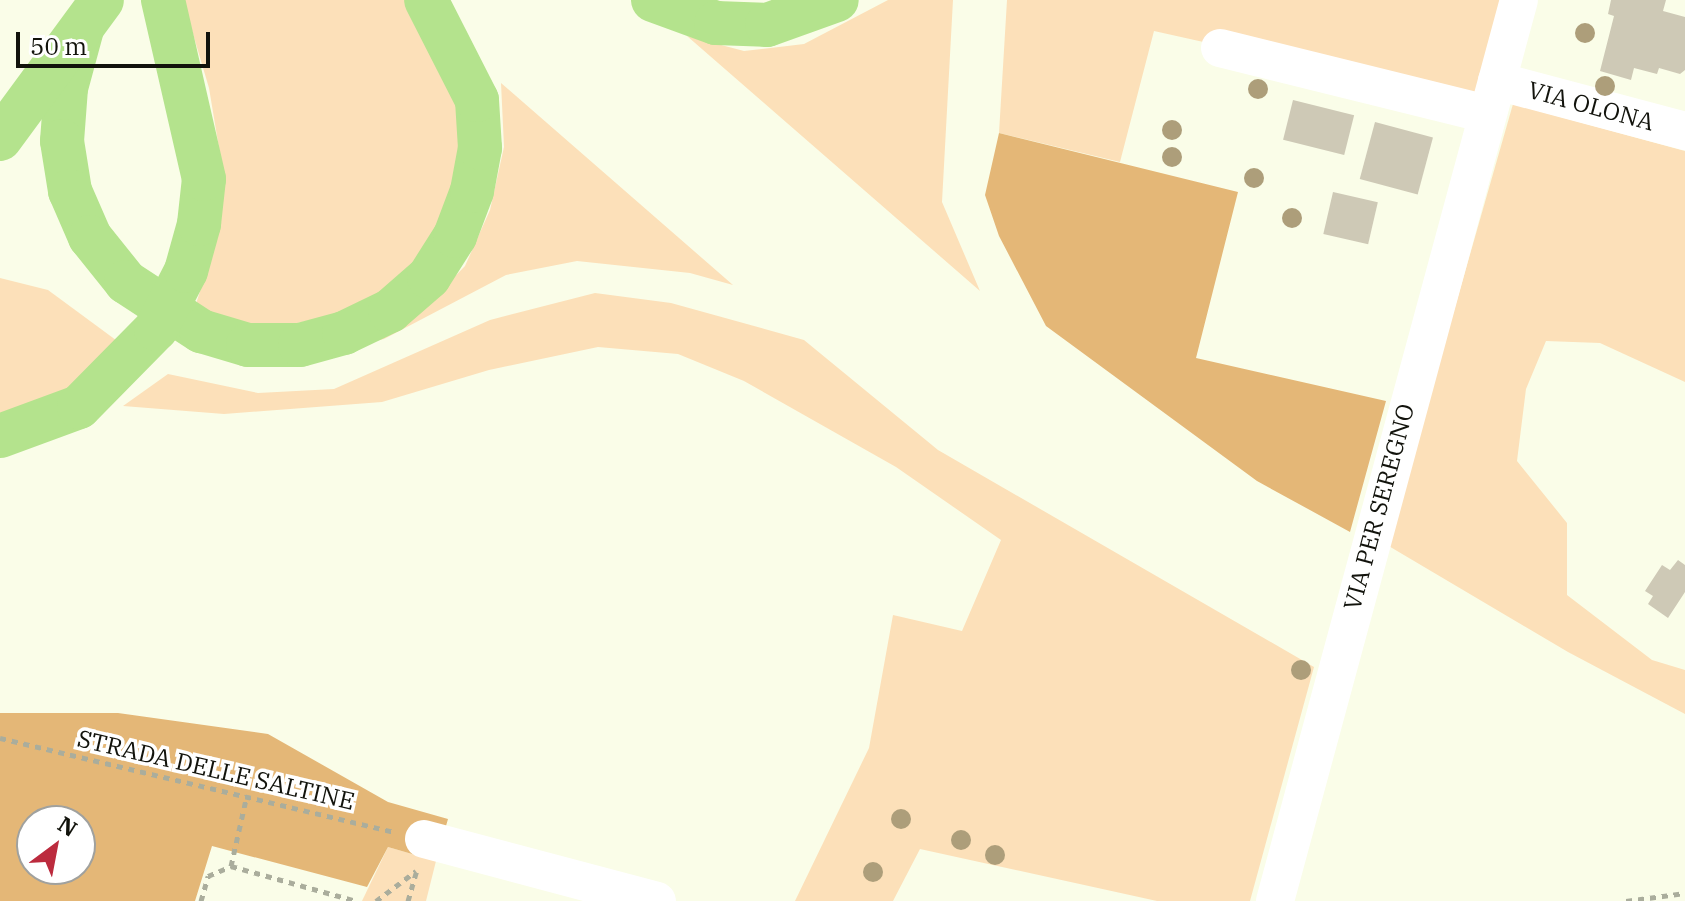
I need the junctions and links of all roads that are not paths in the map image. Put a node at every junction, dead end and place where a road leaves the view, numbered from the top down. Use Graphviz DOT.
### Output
graph roads {
  1 [pos="163,0"];
  2 [pos="426,0"];
  3 [pos="653,0"];
  4 [pos="837,0"];
  5 [pos="1519,0"];
  6 [pos="92,15"];
  7 [pos="1220,48"];
  8 [pos="1492,98"];
  9 [pos="1685,131"];
  10 [pos="0,139"];
  11 [pos="0,436"];
  12 [pos="424,839"];
  13 [pos="600,894"];
  14 [pos="657,901"];
  15 [pos="1275,901"];
  1 -- 11 [label="highway"];
  2 -- 6 [label="highway"];
  3 -- 4 [label="highway"];
  5 -- 8 [label="street, VIA PER SEREGNO"];
  6 -- 10 [label="highway"];
  7 -- 8 [label="street"];
  8 -- 9 [label="street, VIA OLONA"];
  8 -- 15 [label="street, VIA PER SEREGNO"];
  12 -- 13 [label="street"];
  13 -- 14 [label="street"];
}
